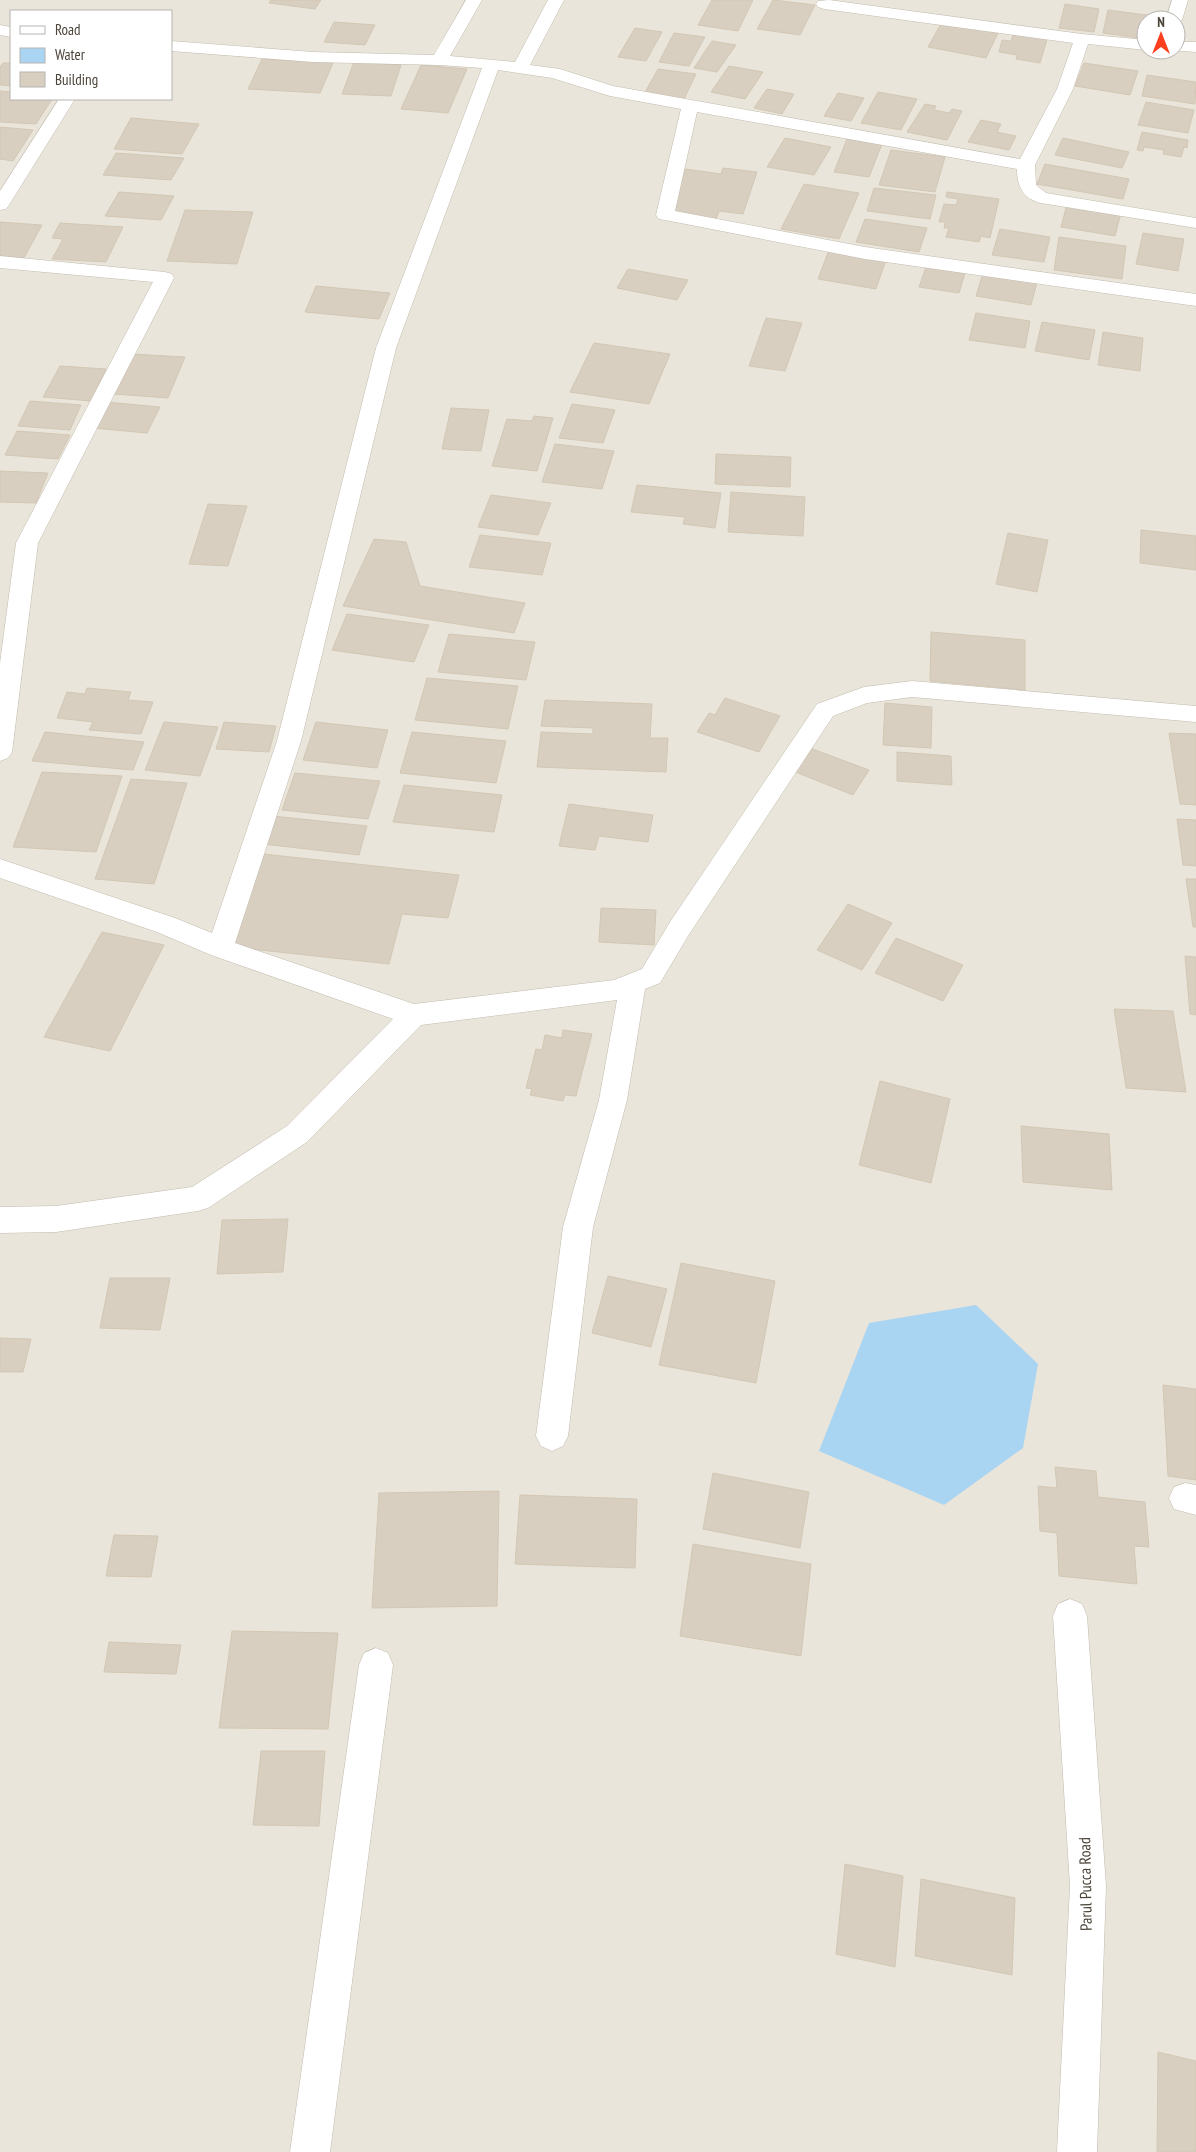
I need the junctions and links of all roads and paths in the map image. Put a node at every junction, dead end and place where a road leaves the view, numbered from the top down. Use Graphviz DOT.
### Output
graph roads {
  1 [pos="474,0"];
  2 [pos="556,0"];
  3 [pos="824,4"];
  4 [pos="1082,39"];
  5 [pos="1136,44"];
  6 [pos="172,46"];
  7 [pos="439,60"];
  8 [pos="492,64"];
  9 [pos="520,68"];
  10 [pos="66,100"];
  11 [pos="690,106"];
  12 [pos="1026,165"];
  13 [pos="0,172"];
  14 [pos="21,174"];
  15 [pos="0,205"];
  16 [pos="1196,222"];
  17 [pos="0,262"];
  18 [pos="1196,300"];
  19 [pos="1196,714"];
  20 [pos="0,752"];
  21 [pos="0,868"];
  22 [pos="220,948"];
  23 [pos="633,983"];
  24 [pos="414,1015"];
  25 [pos="0,1220"];
  26 [pos="552,1436"];
  27 [pos="1070,1616"];
  28 [pos="376,1665"];
  29 [pos="310,2152"];
  30 [pos="1076,2152"];
  1 -- 7 [label="street"];
  2 -- 9 [label="street"];
  3 -- 4 [label="street"];
  4 -- 5 [label="street"];
  4 -- 12 [label="street"];
  6 -- 7 [label="street"];
  7 -- 8 [label="street"];
  8 -- 9 [label="street"];
  8 -- 22 [label="street"];
  9 -- 11 [label="street"];
  10 -- 14 [label="street"];
  11 -- 12 [label="street"];
  11 -- 18 [label="street"];
  12 -- 16 [label="street"];
  13 -- 14 [label="street"];
  14 -- 15 [label="street"];
  17 -- 20 [label="street"];
  19 -- 23 [label="street"];
  21 -- 22 [label="street"];
  22 -- 24 [label="street"];
  23 -- 24 [label="street"];
  23 -- 26 [label="street"];
  24 -- 25 [label="street"];
  27 -- 30 [label="street, Parul Pucca Road"];
  28 -- 29 [label="street"];
}
